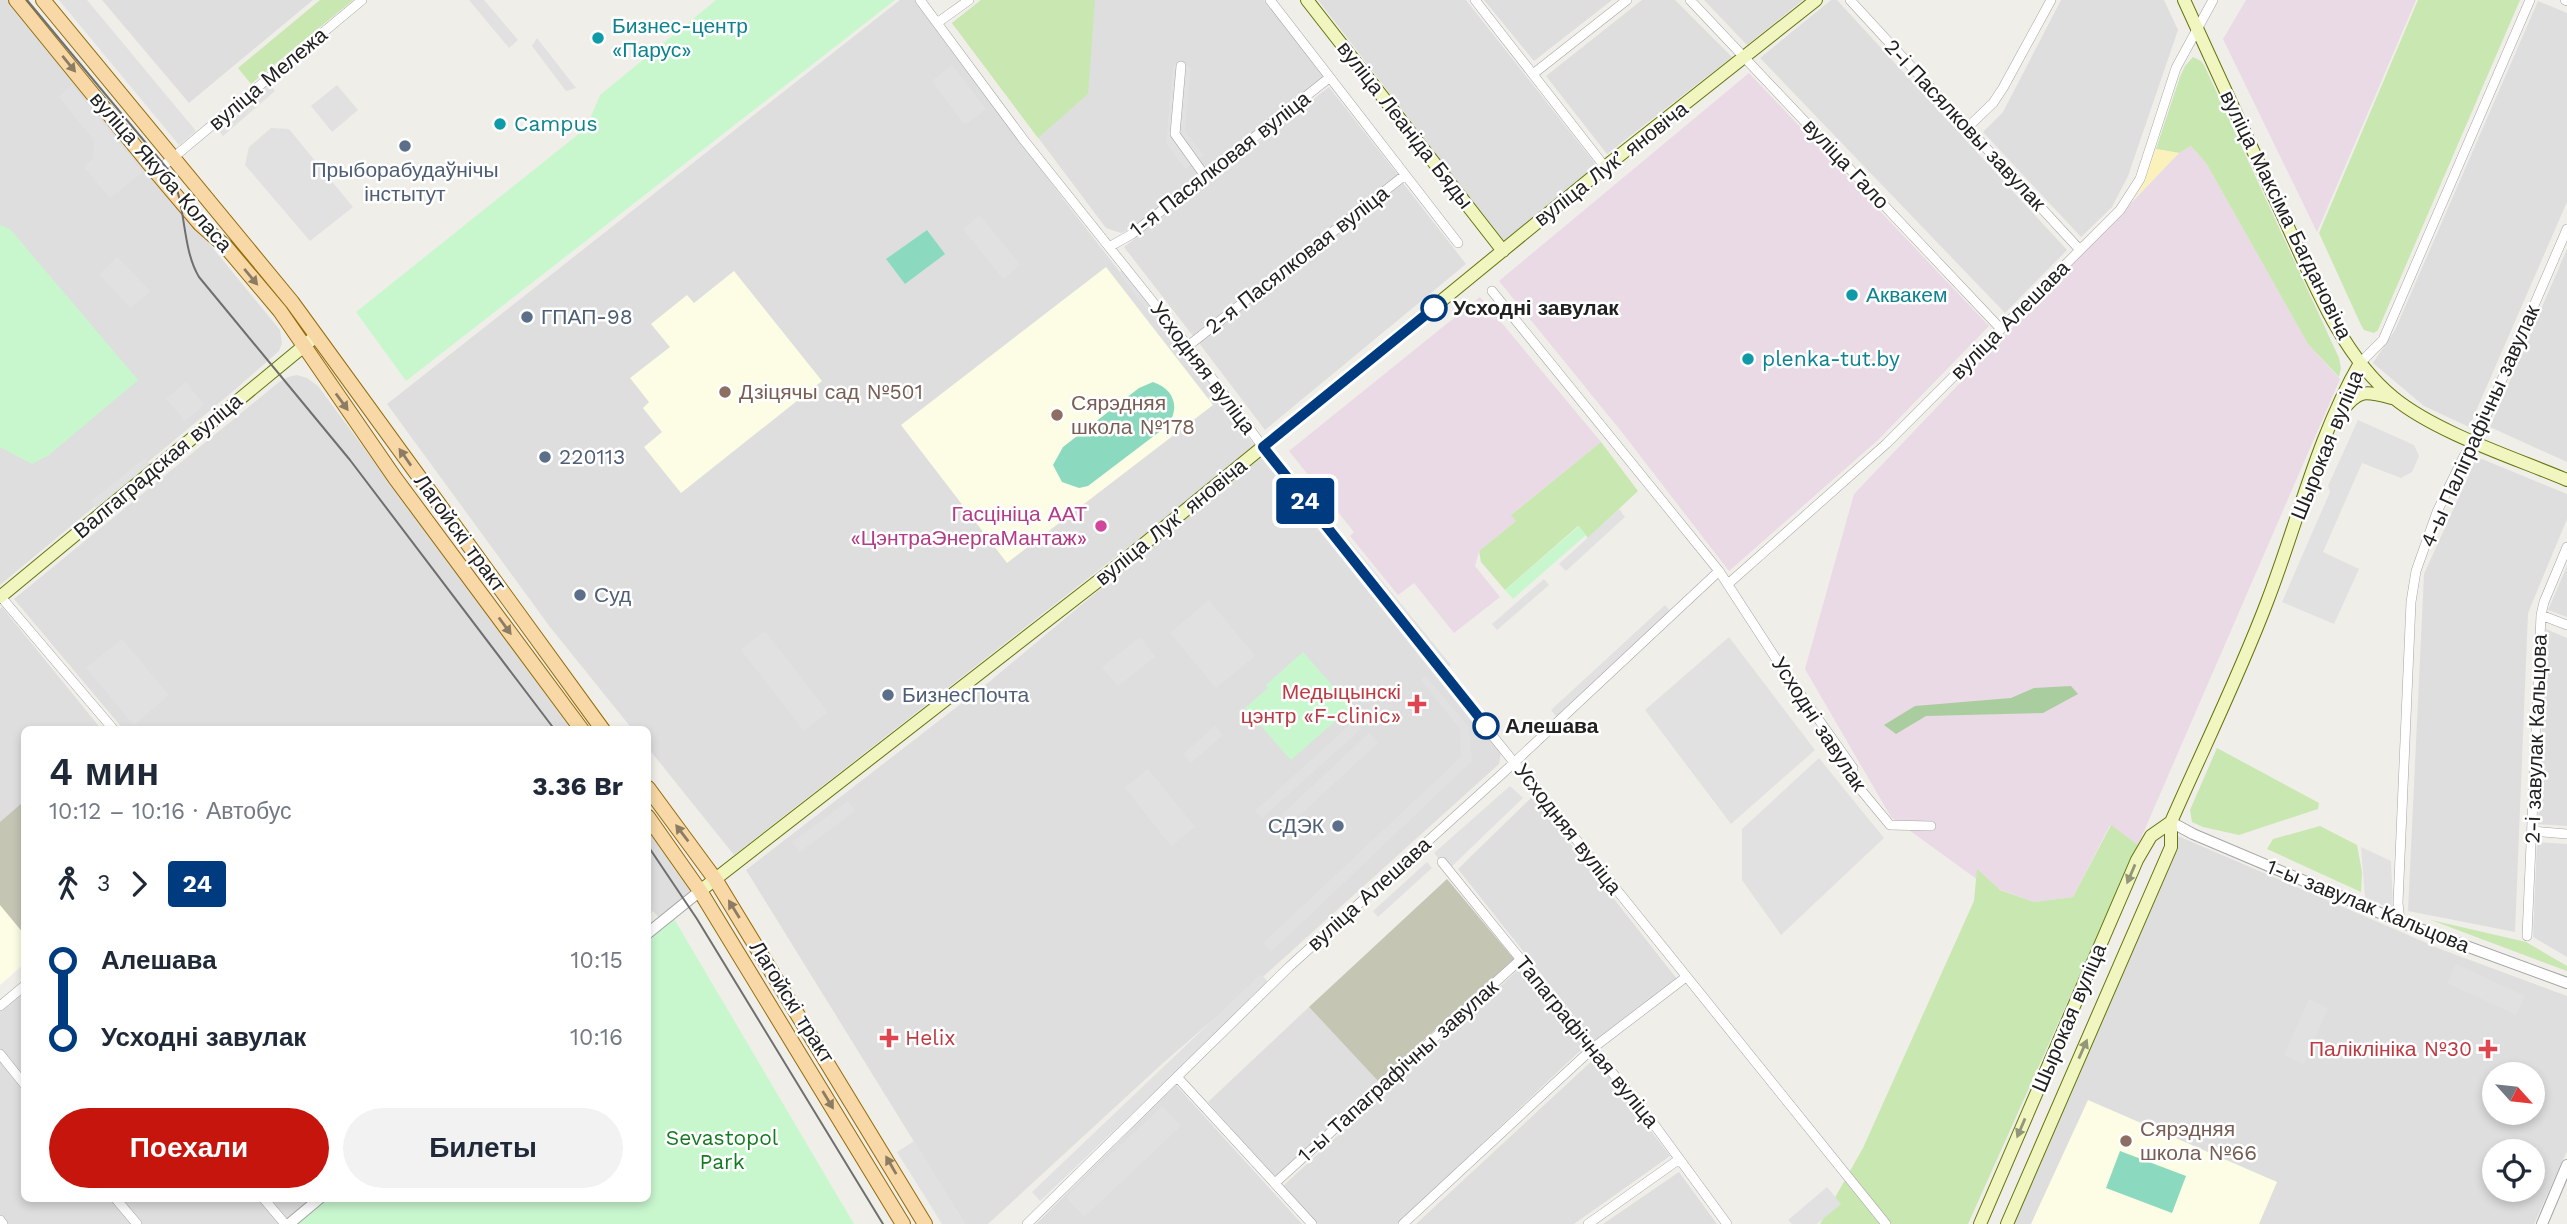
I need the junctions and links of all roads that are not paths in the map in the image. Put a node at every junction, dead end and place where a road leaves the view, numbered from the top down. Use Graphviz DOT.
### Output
graph roads {
  1 [pos="16,0"];
  2 [pos="43,0"];
  3 [pos="362,0"];
  4 [pos="920,0"];
  5 [pos="969,0"];
  6 [pos="1270,0"];
  7 [pos="1307,0"];
  8 [pos="1475,0"];
  9 [pos="1627,0"];
  10 [pos="1690,0"];
  11 [pos="1816,0"];
  12 [pos="1850,0"];
  13 [pos="2051,0"];
  14 [pos="2183,0"];
  15 [pos="2213,0"];
  16 [pos="2530,0"];
  17 [pos="937,23"];
  18 [pos="2196,28"];
  19 [pos="1746,58"];
  20 [pos="1181,66"];
  21 [pos="1533,74"];
  22 [pos="1329,78"];
  23 [pos="1967,128"];
  24 [pos="174,157"];
  25 [pos="1605,167"];
  26 [pos="156,172"];
  27 [pos="1405,175"];
  28 [pos="1205,176"];
  29 [pos="2567,229"];
  30 [pos="1458,243"];
  31 [pos="1109,247"];
  32 [pos="2080,250"];
  33 [pos="1503,251"];
  34 [pos="1492,291"];
  35 [pos="2000,328"];
  36 [pos="316,336"];
  37 [pos="304,346"];
  38 [pos="1188,346"];
  39 [pos="2360,363"];
  40 [pos="2394,398"];
  41 [pos="2330,425"];
  42 [pos="2473,440"];
  43 [pos="1263,447"];
  44 [pos="2567,480"];
  45 [pos="2567,547"];
  46 [pos="1719,571"];
  47 [pos="1728,584"];
  48 [pos="0,597"];
  49 [pos="2541,615"];
  50 [pos="2567,625"];
  51 [pos="111,726"];
  52 [pos="579,726"];
  53 [pos="600,726"];
  54 [pos="1515,762"];
  55 [pos="651,792"];
  56 [pos="651,821"];
  57 [pos="2171,822"];
  58 [pos="1931,826"];
  59 [pos="2532,831"];
  60 [pos="2567,834"];
  61 [pos="1442,862"];
  62 [pos="715,879"];
  63 [pos="700,891"];
  64 [pos="2400,921"];
  65 [pos="651,931"];
  66 [pos="2527,936"];
  67 [pos="1521,959"];
  68 [pos="1686,976"];
  69 [pos="2567,983"];
  70 [pos="21,988"];
  71 [pos="0,1006"];
  72 [pos="1593,1048"];
  73 [pos="0,1054"];
  74 [pos="1178,1078"];
  75 [pos="21,1080"];
  76 [pos="1678,1160"];
  77 [pos="2567,1165"];
  78 [pos="1275,1183"];
  79 [pos="119,1202"];
  80 [pos="267,1202"];
  81 [pos="315,1202"];
  82 [pos="137,1224"];
  83 [pos="287,1224"];
  84 [pos="903,1224"];
  85 [pos="925,1224"];
  86 [pos="1027,1224"];
  87 [pos="1312,1224"];
  88 [pos="1403,1224"];
  89 [pos="1588,1224"];
  90 [pos="1727,1224"];
  91 [pos="1886,1224"];
  92 [pos="1980,1224"];
  93 [pos="2007,1224"];
  94 [pos="2542,1224"];
  1 -- 26 [label="main road, вуліца Якуба Коласа, one-way"];
  2 -- 24 [label="main road, вуліца Якуба Коласа"];
  3 -- 24 [label="street, вуліца Мележа"];
  4 -- 17 [label="street, Усходняя вуліца"];
  5 -- 17 [label="street"];
  6 -- 22 [label="street"];
  7 -- 33 [label="main road, вуліца Леаніда Бяды"];
  8 -- 21 [label="street"];
  9 -- 21 [label="street"];
  10 -- 19 [label="street, вуліца Гало"];
  11 -- 19 [label="main road, вуліца Лукʼяновіча"];
  12 -- 23 [label="street, 2-і Пасялковы завулак"];
  13 -- 23 [label="street"];
  14 -- 18 [label="main road, вуліца Максіма Багдановіча"];
  15 -- 18 [label="street, вуліца Алешава"];
  16 -- 39 [label="street, Шырокая вуліца"];
  17 -- 31 [label="street, Усходняя вуліца"];
  18 -- 32 [label="street, вуліца Алешава"];
  18 -- 39 [label="main road, вуліца Максіма Багдановіча"];
  19 -- 25 [label="main road, вуліца Лукʼяновіча"];
  19 -- 35 [label="street, вуліца Гало"];
  20 -- 28 [label="street"];
  21 -- 25 [label="street"];
  22 -- 27 [label="street"];
  22 -- 28 [label="street, 1-я Пасялковая вуліца"];
  23 -- 32 [label="street, 2-і Пасялковы завулак"];
  24 -- 26 [label="street, вуліца Мележа"];
  24 -- 36 [label="main road, вуліца Якуба Коласа"];
  25 -- 33 [label="main road, вуліца Лукʼяновіча"];
  26 -- 37 [label="main road, вуліца Якуба Коласа, one-way"];
  27 -- 30 [label="street"];
  27 -- 38 [label="street, 2-я Пасялковая вуліца"];
  28 -- 31 [label="street, 1-я Пасялковая вуліца"];
  29 -- 42 [label="street, 4-ы Паліграфічны завулак"];
  31 -- 38 [label="street, Усходняя вуліца"];
  32 -- 35 [label="street, вуліца Алешава"];
  33 -- 43 [label="main road, вуліца Лукʼяновіча"];
  34 -- 46 [label="street, Усходні завулак"];
  35 -- 47 [label="street, вуліца Алешава"];
  36 -- 37 [label="main road, Валгаградская вуліца"];
  53 -- 36 [label="main road, Лагойскі тракт, one-way"];
  37 -- 48 [label="main road, Валгаградская вуліца"];
  37 -- 52 [label="main road, Лагойскі тракт, one-way"];
  38 -- 43 [label="street, Усходняя вуліца"];
  39 -- 40 [label="main road, вуліца Максіма Багдановіча"];
  39 -- 41 [label="main road, Шырокая вуліца"];
  40 -- 41 [label="main road"];
  40 -- 42 [label="main road, вуліца Максіма Багдановіча"];
  41 -- 57 [label="main road, Шырокая вуліца"];
  42 -- 44 [label="main road, вуліца Максіма Багдановіча"];
  42 -- 64 [label="street, 4-ы Паліграфічны завулак"];
  43 -- 54 [label="street, Усходняя вуліца"];
  43 -- 62 [label="main road, вуліца Лукʼяновіча"];
  45 -- 49 [label="street, 2-і завулак Кальцова"];
  46 -- 47 [label="street, Усходні завулак"];
  46 -- 54 [label="street, вуліца Алешава"];
  47 -- 58 [label="street, Усходні завулак"];
  48 -- 51 [label="street"];
  49 -- 50 [label="street"];
  49 -- 59 [label="street, 2-і завулак Кальцова"];
  54 -- 68 [label="street, Усходняя вуліца"];
  54 -- 74 [label="street, вуліца Алешава"];
  62 -- 55 [label="main road, Лагойскі тракт, one-way"];
  56 -- 63 [label="main road, Лагойскі тракт"];
  57 -- 64 [label="street, 1-ы завулак Кальцова"];
  57 -- 92 [label="main road, Шырокая вуліца, one-way"];
  93 -- 57 [label="main road, Шырокая вуліца, one-way"];
  59 -- 60 [label="street"];
  59 -- 66 [label="street, 2-і завулак Кальцова"];
  61 -- 67 [label="street, Тапаграфічная вуліца"];
  62 -- 63 [label="main road, вуліца Лукʼяновіча"];
  85 -- 62 [label="main road, Лагойскі тракт, one-way"];
  63 -- 65 [label="street"];
  63 -- 84 [label="main road, Лагойскі тракт, one-way"];
  64 -- 69 [label="street, 1-ы завулак Кальцова"];
  67 -- 72 [label="street, Тапаграфічная вуліца"];
  67 -- 78 [label="street, 1-ы Тапаграфічны завулак"];
  68 -- 72 [label="street"];
  68 -- 91 [label="street, Усходняя вуліца"];
  70 -- 71 [label="street"];
  72 -- 76 [label="street, Тапаграфічная вуліца"];
  72 -- 88 [label="street"];
  73 -- 75 [label="street"];
  74 -- 78 [label="street"];
  74 -- 86 [label="street, вуліца Алешава"];
  76 -- 89 [label="street"];
  76 -- 90 [label="street, Тапаграфічная вуліца"];
  77 -- 94 [label="street"];
  78 -- 87 [label="street"];
  79 -- 82 [label="street"];
  80 -- 83 [label="street"];
  81 -- 83 [label="street"];
}
